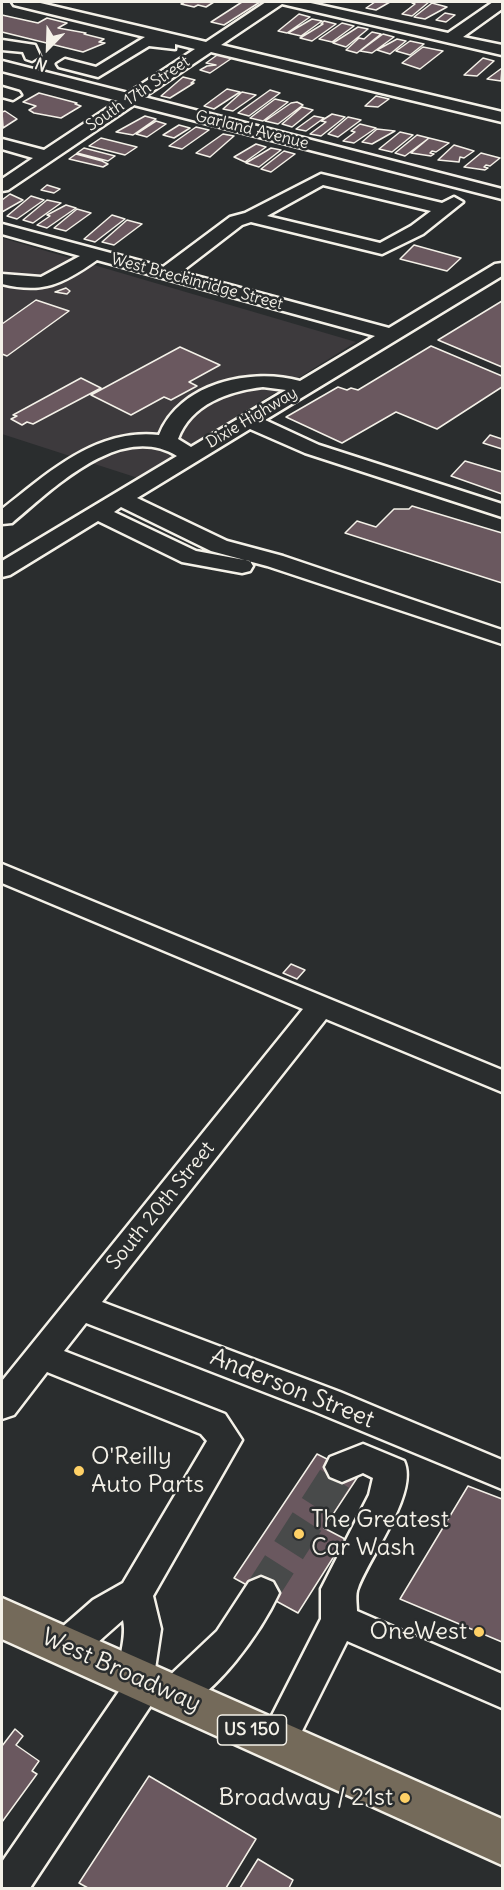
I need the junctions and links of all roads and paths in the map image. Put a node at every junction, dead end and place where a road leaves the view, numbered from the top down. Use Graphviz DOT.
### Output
graph roads {
  1 [pos="19,2"];
  2 [pos="275,2"];
  3 [pos="288,2"];
  4 [pos="502,2"];
  5 [pos="451,38"];
  6 [pos="203,50"];
  7 [pos="502,50"];
  8 [pos="5,52"];
  9 [pos="2,66"];
  10 [pos="131,99"];
  11 [pos="502,117"];
  12 [pos="2,144"];
  13 [pos="46,156"];
  14 [pos="2,186"];
  15 [pos="471,186"];
  16 [pos="502,194"];
  17 [pos="446,209"];
  18 [pos="251,217"];
  19 [pos="2,229"];
  20 [pos="94,254"];
  21 [pos="502,268"];
  22 [pos="166,274"];
  23 [pos="2,279"];
  24 [pos="392,335"];
  25 [pos="302,388"];
  26 [pos="248,420"];
  27 [pos="167,442"];
  28 [pos="191,455"];
  29 [pos="122,499"];
  30 [pos="502,511"];
  31 [pos="99,513"];
  32 [pos="4,518"];
  33 [pos="275,561"];
  34 [pos="2,570"];
  35 [pos="502,637"];
  36 [pos="2,873"];
  37 [pos="320,1007"];
  38 [pos="502,1081"];
  39 [pos="80,1307"];
  40 [pos="41,1356"];
  41 [pos="2,1405"];
  42 [pos="342,1467"];
  43 [pos="502,1475"];
  44 [pos="261,1593"];
  45 [pos="135,1594"];
  46 [pos="2,1618"];
  47 [pos="339,1620"];
  48 [pos="66,1647"];
  49 [pos="152,1685"];
  50 [pos="502,1691"];
  51 [pos="278,1741"];
  52 [pos="502,1842"];
  53 [pos="7,1888"];
  1 -- 6 [label="street"];
  2 -- 6 [label="street, South 17th Street"];
  3 -- 5 [label="street"];
  4 -- 5 [label="street"];
  5 -- 7 [label="street"];
  6 -- 8 [label="street"];
  6 -- 10 [label="street, South 17th Street"];
  6 -- 11 [label="street"];
  9 -- 10 [label="street, Garland Avenue"];
  10 -- 13 [label="street, South 17th Street"];
  10 -- 15 [label="street, Garland Avenue"];
  12 -- 13 [label="street"];
  13 -- 14 [label="street, South 17th Street"];
  15 -- 16 [label="street, Garland Avenue"];
  15 -- 17 [label="street"];
  17 -- 18 [label="street"];
  17 -- 18 [label="street"];
  18 -- 22 [label="street"];
  19 -- 20 [label="street, West Breckinridge Street"];
  20 -- 22 [label="street, West Breckinridge Street"];
  20 -- 23 [label="street"];
  21 -- 24 [label="street, Dixie Highway"];
  22 -- 24 [label="street, West Breckinridge Street"];
  24 -- 25 [label="street, Dixie Highway"];
  25 -- 26 [label="street, Dixie Highway"];
  25 -- 27 [label="street"];
  26 -- 28 [label="street, Dixie Highway"];
  26 -- 30 [label="street"];
  27 -- 28 [label="street"];
  27 -- 32 [label="street"];
  28 -- 29 [label="street, Dixie Highway"];
  29 -- 31 [label="street, Dixie Highway"];
  29 -- 33 [label="street"];
  31 -- 33 [label="street"];
  31 -- 34 [label="street, Dixie Highway"];
  33 -- 35 [label="street"];
  36 -- 37 [label="street"];
  37 -- 38 [label="street"];
  37 -- 39 [label="street, South 20th Street"];
  39 -- 40 [label="street, South 20th Street"];
  39 -- 43 [label="street, Anderson Street"];
  40 -- 41 [label="street, South 20th Street"];
  40 -- 45 [label="street"];
  42 -- 47 [label="street"];
  44 -- 49 [label="street"];
  45 -- 48 [label="street"];
  45 -- 49 [label="street"];
  46 -- 48 [label="main road, West Broadway / US 150"];
  47 -- 50 [label="street"];
  47 -- 51 [label="street"];
  48 -- 49 [label="main road, West Broadway / US 150"];
  49 -- 51 [label="main road, West Broadway / US 150"];
  49 -- 53 [label="street"];
  51 -- 52 [label="main road, West Broadway / US 150"];
}
